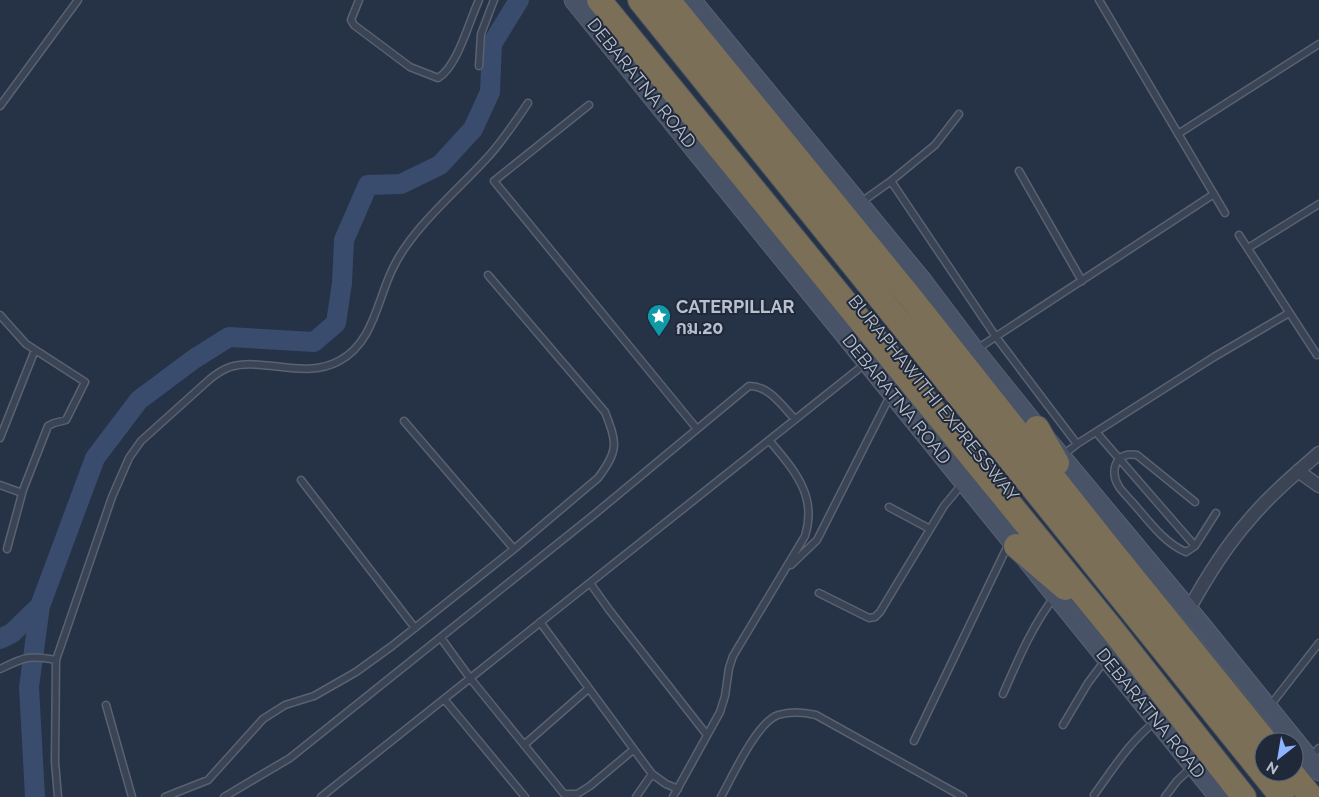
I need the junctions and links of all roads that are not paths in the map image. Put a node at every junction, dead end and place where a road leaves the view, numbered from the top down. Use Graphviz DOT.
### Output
graph roads {
  1 [pos="78,0"];
  2 [pos="359,0"];
  3 [pos="479,0"];
  4 [pos="494,0"];
  5 [pos="574,0"];
  6 [pos="579,0"];
  7 [pos="613,0"];
  8 [pos="640,0"];
  9 [pos="668,0"];
  10 [pos="692,0"];
  11 [pos="1099,0"];
  12 [pos="595,9"];
  13 [pos="1319,44"];
  14 [pos="478,66"];
  15 [pos="528,103"];
  16 [pos="588,105"];
  17 [pos="0,106"];
  18 [pos="959,114"];
  19 [pos="1178,134"];
  20 [pos="1019,171"];
  21 [pos="891,181"];
  22 [pos="1214,194"];
  23 [pos="859,204"];
  24 [pos="1319,204"];
  25 [pos="1225,213"];
  26 [pos="1239,235"];
  27 [pos="1248,248"];
  28 [pos="488,275"];
  29 [pos="1082,281"];
  30 [pos="1289,313"];
  31 [pos="0,315"];
  32 [pos="996,337"];
  33 [pos="35,350"];
  34 [pos="975,351"];
  35 [pos="1317,354"];
  36 [pos="867,362"];
  37 [pos="891,392"];
  38 [pos="794,420"];
  39 [pos="404,421"];
  40 [pos="1036,428"];
  41 [pos="697,429"];
  42 [pos="1096,432"];
  43 [pos="0,438"];
  44 [pos="769,440"];
  45 [pos="1077,444"];
  46 [pos="1319,453"];
  47 [pos="1062,457"];
  48 [pos="1119,459"];
  49 [pos="1298,472"];
  50 [pos="301,480"];
  51 [pos="964,482"];
  52 [pos="0,485"];
  53 [pos="1319,486"];
  54 [pos="22,493"];
  55 [pos="1195,502"];
  56 [pos="889,507"];
  57 [pos="1216,513"];
  58 [pos="930,529"];
  59 [pos="1013,543"];
  60 [pos="1105,543"];
  61 [pos="1195,546"];
  62 [pos="7,549"];
  63 [pos="514,549"];
  64 [pos="784,571"];
  65 [pos="590,582"];
  66 [pos="819,592"];
  67 [pos="1055,595"];
  68 [pos="1188,611"];
  69 [pos="540,622"];
  70 [pos="416,628"];
  71 [pos="1112,628"];
  72 [pos="441,638"];
  73 [pos="1319,643"];
  74 [pos="1107,658"];
  75 [pos="56,660"];
  76 [pos="0,669"];
  77 [pos="470,678"];
  78 [pos="588,689"];
  79 [pos="1003,694"];
  80 [pos="444,698"];
  81 [pos="106,705"];
  82 [pos="1268,708"];
  83 [pos="1158,721"];
  84 [pos="1063,725"];
  85 [pos="1258,732"];
  86 [pos="707,735"];
  87 [pos="914,740"];
  88 [pos="524,745"];
  89 [pos="633,750"];
  90 [pos="1309,763"];
  91 [pos="1194,765"];
  92 [pos="652,774"];
  93 [pos="678,789"];
  94 [pos="1094,795"];
  95 [pos="58,797"];
  96 [pos="132,797"];
  97 [pos="165,797"];
  98 [pos="224,797"];
  99 [pos="321,797"];
  100 [pos="525,797"];
  101 [pos="636,797"];
  102 [pos="673,797"];
  103 [pos="721,797"];
  104 [pos="962,797"];
  105 [pos="1165,797"];
  106 [pos="1219,797"];
  107 [pos="1244,797"];
  108 [pos="1255,797"];
  109 [pos="1282,797"];
  110 [pos="1311,797"];
  1 -- 17 [label="lane"];
  2 -- 3 [label="lane"];
  4 -- 14 [label="lane"];
  5 -- 12 [label="main road, DEBARATNA ROAD"];
  6 -- 12 [label="main road"];
  7 -- 108 [label="highway, BURAPHAWITHI EXPRESSWAY"];
  8 -- 109 [label="highway, BURAPHAWITHI EXPRESSWAY"];
  9 -- 60 [label="highway"];
  10 -- 23 [label="main road"];
  11 -- 19 [label="lane"];
  12 -- 36 [label="main road, DEBARATNA ROAD"];
  12 -- 71 [label="highway, DEBARATNA ROAD"];
  13 -- 19 [label="lane"];
  15 -- 75 [label="lane"];
  16 -- 41 [label="lane"];
  18 -- 21 [label="lane"];
  19 -- 22 [label="lane"];
  20 -- 29 [label="lane"];
  21 -- 23 [label="lane"];
  21 -- 32 [label="lane"];
  22 -- 25 [label="lane"];
  22 -- 29 [label="lane"];
  23 -- 34 [label="main road"];
  24 -- 27 [label="lane"];
  26 -- 27 [label="lane"];
  27 -- 30 [label="lane"];
  28 -- 63 [label="lane"];
  29 -- 32 [label="lane"];
  30 -- 35 [label="lane"];
  30 -- 42 [label="lane"];
  31 -- 33 [label="lane"];
  32 -- 34 [label="lane"];
  32 -- 45 [label="lane"];
  33 -- 43 [label="lane"];
  33 -- 54 [label="lane"];
  34 -- 40 [label="main road"];
  36 -- 37 [label="main road, DEBARATNA ROAD"];
  36 -- 38 [label="lane"];
  37 -- 51 [label="main road, DEBARATNA ROAD"];
  37 -- 64 [label="lane"];
  38 -- 41 [label="lane"];
  38 -- 44 [label="lane"];
  39 -- 63 [label="lane"];
  40 -- 47 [label="main road"];
  40 -- 60 [label="highway"];
  41 -- 72 [label="lane"];
  42 -- 45 [label="lane"];
  42 -- 48 [label="lane"];
  44 -- 64 [label="lane"];
  44 -- 65 [label="lane"];
  45 -- 47 [label="lane"];
  46 -- 49 [label="street"];
  47 -- 68 [label="main road"];
  48 -- 55 [label="lane"];
  48 -- 61 [label="lane"];
  48 -- 61 [label="lane"];
  49 -- 53 [label="street"];
  49 -- 68 [label="street"];
  50 -- 70 [label="lane"];
  51 -- 58 [label="lane"];
  51 -- 59 [label="main road, DEBARATNA ROAD"];
  52 -- 54 [label="lane"];
  54 -- 62 [label="lane"];
  56 -- 58 [label="lane"];
  57 -- 61 [label="lane"];
  58 -- 66 [label="lane"];
  59 -- 67 [label="main road, DEBARATNA ROAD"];
  59 -- 71 [label="highway"];
  59 -- 87 [label="lane"];
  60 -- 85 [label="highway"];
  63 -- 70 [label="lane"];
  64 -- 86 [label="lane"];
  65 -- 69 [label="lane"];
  65 -- 86 [label="lane"];
  67 -- 74 [label="main road, DEBARATNA ROAD"];
  67 -- 79 [label="lane"];
  68 -- 82 [label="main road"];
  69 -- 77 [label="lane"];
  69 -- 78 [label="lane"];
  70 -- 97 [label="lane"];
  71 -- 107 [label="highway, DEBARATNA ROAD"];
  72 -- 77 [label="lane"];
  72 -- 98 [label="lane"];
  73 -- 82 [label="lane"];
  74 -- 83 [label="main road, DEBARATNA ROAD"];
  74 -- 84 [label="lane"];
  75 -- 76 [label="lane"];
  75 -- 95 [label="lane"];
  77 -- 80 [label="lane"];
  77 -- 88 [label="lane"];
  78 -- 88 [label="lane"];
  78 -- 89 [label="lane"];
  80 -- 99 [label="lane"];
  80 -- 100 [label="lane"];
  81 -- 96 [label="lane"];
  82 -- 90 [label="main road"];
  83 -- 91 [label="main road, DEBARATNA ROAD"];
  83 -- 94 [label="lane"];
  86 -- 93 [label="lane"];
  88 -- 89 [label="lane"];
  89 -- 92 [label="lane"];
  90 -- 110 [label="highway"];
  91 -- 105 [label="lane"];
  91 -- 106 [label="main road, DEBARATNA ROAD"];
  92 -- 93 [label="lane"];
  92 -- 101 [label="lane"];
  93 -- 102 [label="lane"];
  103 -- 104 [label="lane"];
}
